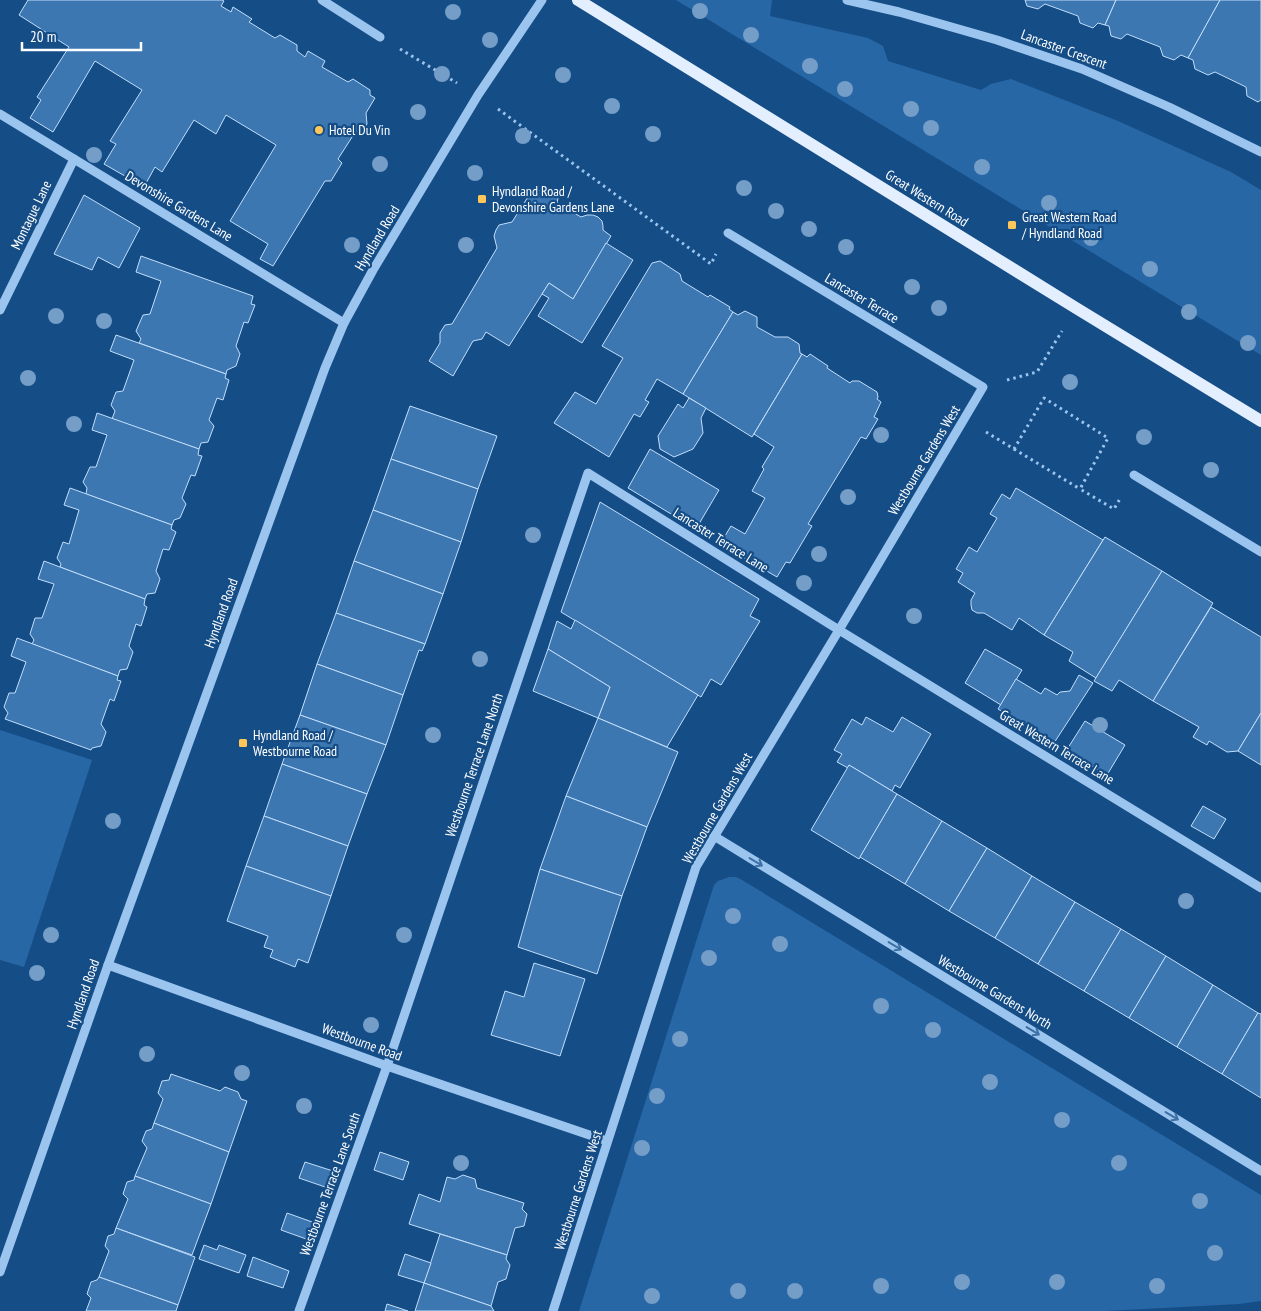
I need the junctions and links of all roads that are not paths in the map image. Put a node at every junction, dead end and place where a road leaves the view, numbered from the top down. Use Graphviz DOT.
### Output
graph roads {
  1 [pos="322,0"];
  2 [pos="542,0"];
  3 [pos="578,0"];
  4 [pos="847,0"];
  5 [pos="380,37"];
  6 [pos="0,114"];
  7 [pos="1261,152"];
  8 [pos="74,159"];
  9 [pos="728,233"];
  10 [pos="0,310"];
  11 [pos="344,323"];
  12 [pos="982,387"];
  13 [pos="1261,421"];
  14 [pos="588,473"];
  15 [pos="1134,475"];
  16 [pos="1261,552"];
  17 [pos="839,630"];
  18 [pos="714,836"];
  19 [pos="1261,888"];
  20 [pos="108,965"];
  21 [pos="387,1066"];
  22 [pos="607,1141"];
  23 [pos="1261,1171"];
  24 [pos="0,1272"];
  25 [pos="299,1311"];
  26 [pos="553,1311"];
  1 -- 5 [label="street"];
  2 -- 11 [label="street, Hyndland Road"];
  3 -- 13 [label="main road, Great Western Road"];
  4 -- 7 [label="street, Lancaster Crescent"];
  6 -- 8 [label="street, Devonshire Gardens Lane"];
  8 -- 10 [label="street, Montague Lane"];
  8 -- 11 [label="street, Devonshire Gardens Lane"];
  9 -- 12 [label="street, Lancaster Terrace"];
  11 -- 20 [label="street, Hyndland Road"];
  12 -- 17 [label="street, Westbourne Gardens West"];
  14 -- 17 [label="street, Lancaster Terrace Lane"];
  14 -- 21 [label="street, Westbourne Terrace Lane North"];
  15 -- 16 [label="street"];
  17 -- 18 [label="street, Westbourne Gardens West"];
  17 -- 19 [label="street, Great Western Terrace Lane"];
  18 -- 22 [label="street, Westbourne Gardens West"];
  18 -- 23 [label="street, Westbourne Gardens North, one-way"];
  20 -- 21 [label="street, Westbourne Road"];
  20 -- 24 [label="street, Hyndland Road"];
  21 -- 22 [label="street, Westbourne Road"];
  21 -- 25 [label="street, Westbourne Terrace Lane South"];
  22 -- 26 [label="street, Westbourne Gardens West"];
}
